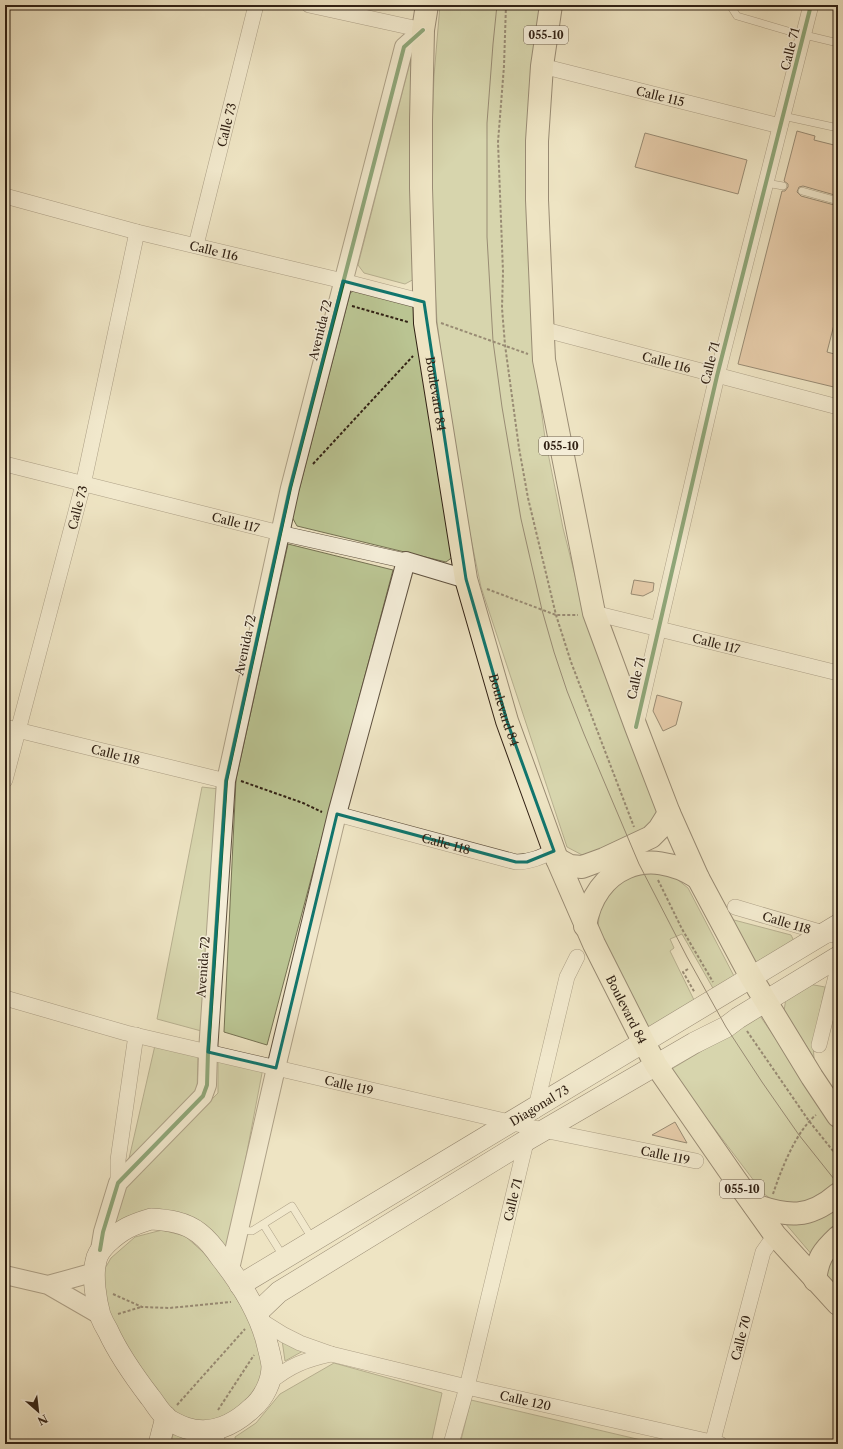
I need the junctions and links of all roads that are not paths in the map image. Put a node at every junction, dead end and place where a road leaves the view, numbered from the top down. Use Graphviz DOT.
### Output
graph roads {
  1 [pos="256,5"];
  2 [pos="309,5"];
  3 [pos="427,5"];
  4 [pos="551,5"];
  5 [pos="730,5"];
  6 [pos="811,5"];
  7 [pos="423,30"];
  8 [pos="804,35"];
  9 [pos="838,43"];
  10 [pos="542,66"];
  11 [pos="782,121"];
  12 [pos="838,128"];
  13 [pos="766,183"];
  14 [pos="783,186"];
  15 [pos="802,191"];
  16 [pos="5,196"];
  17 [pos="838,201"];
  18 [pos="137,232"];
  19 [pos="196,245"];
  20 [pos="342,281"];
  21 [pos="424,302"];
  22 [pos="542,329"];
  23 [pos="717,376"];
  24 [pos="838,407"];
  25 [pos="5,464"];
  26 [pos="83,485"];
  27 [pos="280,533"];
  28 [pos="406,561"];
  29 [pos="466,579"];
  30 [pos="594,612"];
  31 [pos="658,628"];
  32 [pos="838,673"];
  33 [pos="636,727"];
  34 [pos="11,729"];
  35 [pos="5,780"];
  36 [pos="226,781"];
  37 [pos="669,813"];
  38 [pos="337,814"];
  39 [pos="555,855"];
  40 [pos="698,878"];
  41 [pos="735,907"];
  42 [pos="585,926"];
  43 [pos="833,931"];
  44 [pos="577,957"];
  45 [pos="838,957"];
  46 [pos="838,968"];
  47 [pos="751,977"];
  48 [pos="5,998"];
  49 [pos="766,1001"];
  50 [pos="136,1035"];
  51 [pos="643,1041"];
  52 [pos="819,1045"];
  53 [pos="208,1052"];
  54 [pos="656,1065"];
  55 [pos="276,1068"];
  56 [pos="536,1106"];
  57 [pos="834,1110"];
  58 [pos="509,1122"];
  59 [pos="534,1132"];
  60 [pos="696,1161"];
  61 [pos="118,1183"];
  62 [pos="838,1194"];
  63 [pos="760,1208"];
  64 [pos="263,1224"];
  65 [pos="238,1230"];
  66 [pos="775,1235"];
  67 [pos="838,1237"];
  68 [pos="313,1240"];
  69 [pos="100,1250"];
  70 [pos="284,1258"];
  71 [pos="5,1275"];
  72 [pos="235,1277"];
  73 [pos="95,1279"];
  74 [pos="815,1280"];
  75 [pos="48,1285"];
  76 [pos="838,1304"];
  77 [pos="257,1313"];
  78 [pos="100,1315"];
  79 [pos="331,1354"];
  80 [pos="270,1382"];
  81 [pos="467,1387"];
  82 [pos="166,1417"];
  83 [pos="208,1437"];
  84 [pos="715,1443"];
  85 [pos="159,1444"];
  86 [pos="451,1444"];
  1 -- 19 [label="street, Calle 73"];
  2 -- 7 [label="street"];
  3 -- 7 [label="highway, 055-10"];
  4 -- 10 [label="highway, 055-10"];
  5 -- 8 [label="lane"];
  6 -- 8 [label="street, Calle 71"];
  7 -- 20 [label="street, Avenida 72"];
  7 -- 21 [label="highway, Boulevard 84 / 055-10"];
  8 -- 9 [label="lane"];
  8 -- 11 [label="street, Calle 71"];
  10 -- 11 [label="street, Calle 115"];
  10 -- 22 [label="highway, 055-10"];
  11 -- 12 [label="lane"];
  11 -- 13 [label="street, Calle 71"];
  13 -- 14 [label="lane"];
  13 -- 23 [label="street, Calle 71"];
  15 -- 17 [label="lane"];
  16 -- 18 [label="street, Calle 116"];
  18 -- 19 [label="street, Calle 116"];
  18 -- 26 [label="street, Calle 73"];
  19 -- 20 [label="street, Calle 116"];
  20 -- 21 [label="street, Calle 116"];
  20 -- 27 [label="street, Avenida 72"];
  21 -- 29 [label="highway, Boulevard 84 / 055-10"];
  22 -- 23 [label="street, Calle 116"];
  22 -- 30 [label="highway, 055-10"];
  23 -- 24 [label="street, Calle 116"];
  23 -- 31 [label="street, Calle 71"];
  25 -- 26 [label="street, Calle 117"];
  26 -- 27 [label="street, Calle 117"];
  26 -- 34 [label="street, Calle 73"];
  27 -- 28 [label="street, Calle 117"];
  27 -- 36 [label="street, Avenida 72"];
  28 -- 29 [label="street, Calle 117"];
  28 -- 38 [label="street"];
  29 -- 39 [label="highway, Boulevard 84 / 055-10"];
  30 -- 31 [label="street, Calle 117"];
  30 -- 33 [label="highway, 055-10"];
  31 -- 32 [label="street, Calle 117"];
  31 -- 33 [label="street, Calle 71"];
  33 -- 37 [label="highway, 055-10"];
  34 -- 35 [label="street, Calle 73"];
  34 -- 36 [label="street, Calle 118"];
  36 -- 53 [label="street, Avenida 72"];
  37 -- 39 [label="highway"];
  37 -- 40 [label="highway, 055-10"];
  38 -- 39 [label="street, Calle 118"];
  38 -- 55 [label="street"];
  39 -- 42 [label="highway, Boulevard 84 / 055-10"];
  40 -- 42 [label="highway"];
  40 -- 47 [label="highway, 055-10"];
  41 -- 43 [label="street, Calle 118"];
  42 -- 51 [label="highway, Boulevard 84 / 055-10"];
  43 -- 47 [label="main road, Diagonal 73"];
  44 -- 56 [label="street, Calle 71"];
  45 -- 49 [label="main road, Diagonal 73"];
  46 -- 52 [label="street"];
  47 -- 49 [label="highway, 055-10"];
  47 -- 51 [label="main road, Diagonal 73"];
  48 -- 50 [label="street, Calle 119"];
  49 -- 54 [label="main road, Diagonal 73"];
  49 -- 57 [label="highway, 055-10"];
  50 -- 53 [label="street, Calle 119"];
  50 -- 61 [label="street"];
  51 -- 54 [label="highway, Boulevard 84 / 055-10"];
  51 -- 56 [label="main road, Diagonal 73"];
  53 -- 55 [label="street, Calle 119"];
  53 -- 61 [label="street, Avenida 72"];
  54 -- 59 [label="main road, Diagonal 73"];
  54 -- 63 [label="highway, Boulevard 84 / 055-10"];
  55 -- 58 [label="street, Calle 119"];
  55 -- 65 [label="street"];
  56 -- 58 [label="main road, Diagonal 73"];
  56 -- 59 [label="street, Calle 71"];
  58 -- 59 [label="street, Calle 119"];
  58 -- 68 [label="main road, Diagonal 73"];
  59 -- 60 [label="street, Calle 119"];
  59 -- 77 [label="main road, Diagonal 73"];
  59 -- 81 [label="street, Calle 71"];
  61 -- 69 [label="street, Avenida 72"];
  62 -- 63 [label="highway"];
  63 -- 66 [label="highway, Boulevard 84 / 055-10"];
  64 -- 65 [label="lane"];
  64 -- 68 [label="lane"];
  64 -- 70 [label="lane"];
  65 -- 72 [label="street"];
  66 -- 74 [label="highway, Boulevard 84 / 055-10"];
  66 -- 84 [label="street, Calle 70"];
  67 -- 74 [label="highway"];
  68 -- 70 [label="main road, Diagonal 73"];
  69 -- 72 [label="main road"];
  69 -- 73 [label="main road"];
  70 -- 72 [label="main road, Diagonal 73"];
  71 -- 75 [label="street"];
  72 -- 77 [label="main road"];
  73 -- 75 [label="street"];
  73 -- 78 [label="main road"];
  74 -- 76 [label="highway, Boulevard 84 / 055-10"];
  75 -- 78 [label="street"];
  77 -- 79 [label="street, Calle 120"];
  77 -- 80 [label="main road"];
  78 -- 82 [label="main road"];
  79 -- 80 [label="street, Calle 120"];
  79 -- 81 [label="street, Calle 120"];
  80 -- 83 [label="main road"];
  81 -- 84 [label="street, Calle 120"];
  81 -- 86 [label="street, Calle 71"];
  82 -- 83 [label="main road"];
  82 -- 85 [label="main road"];
}
